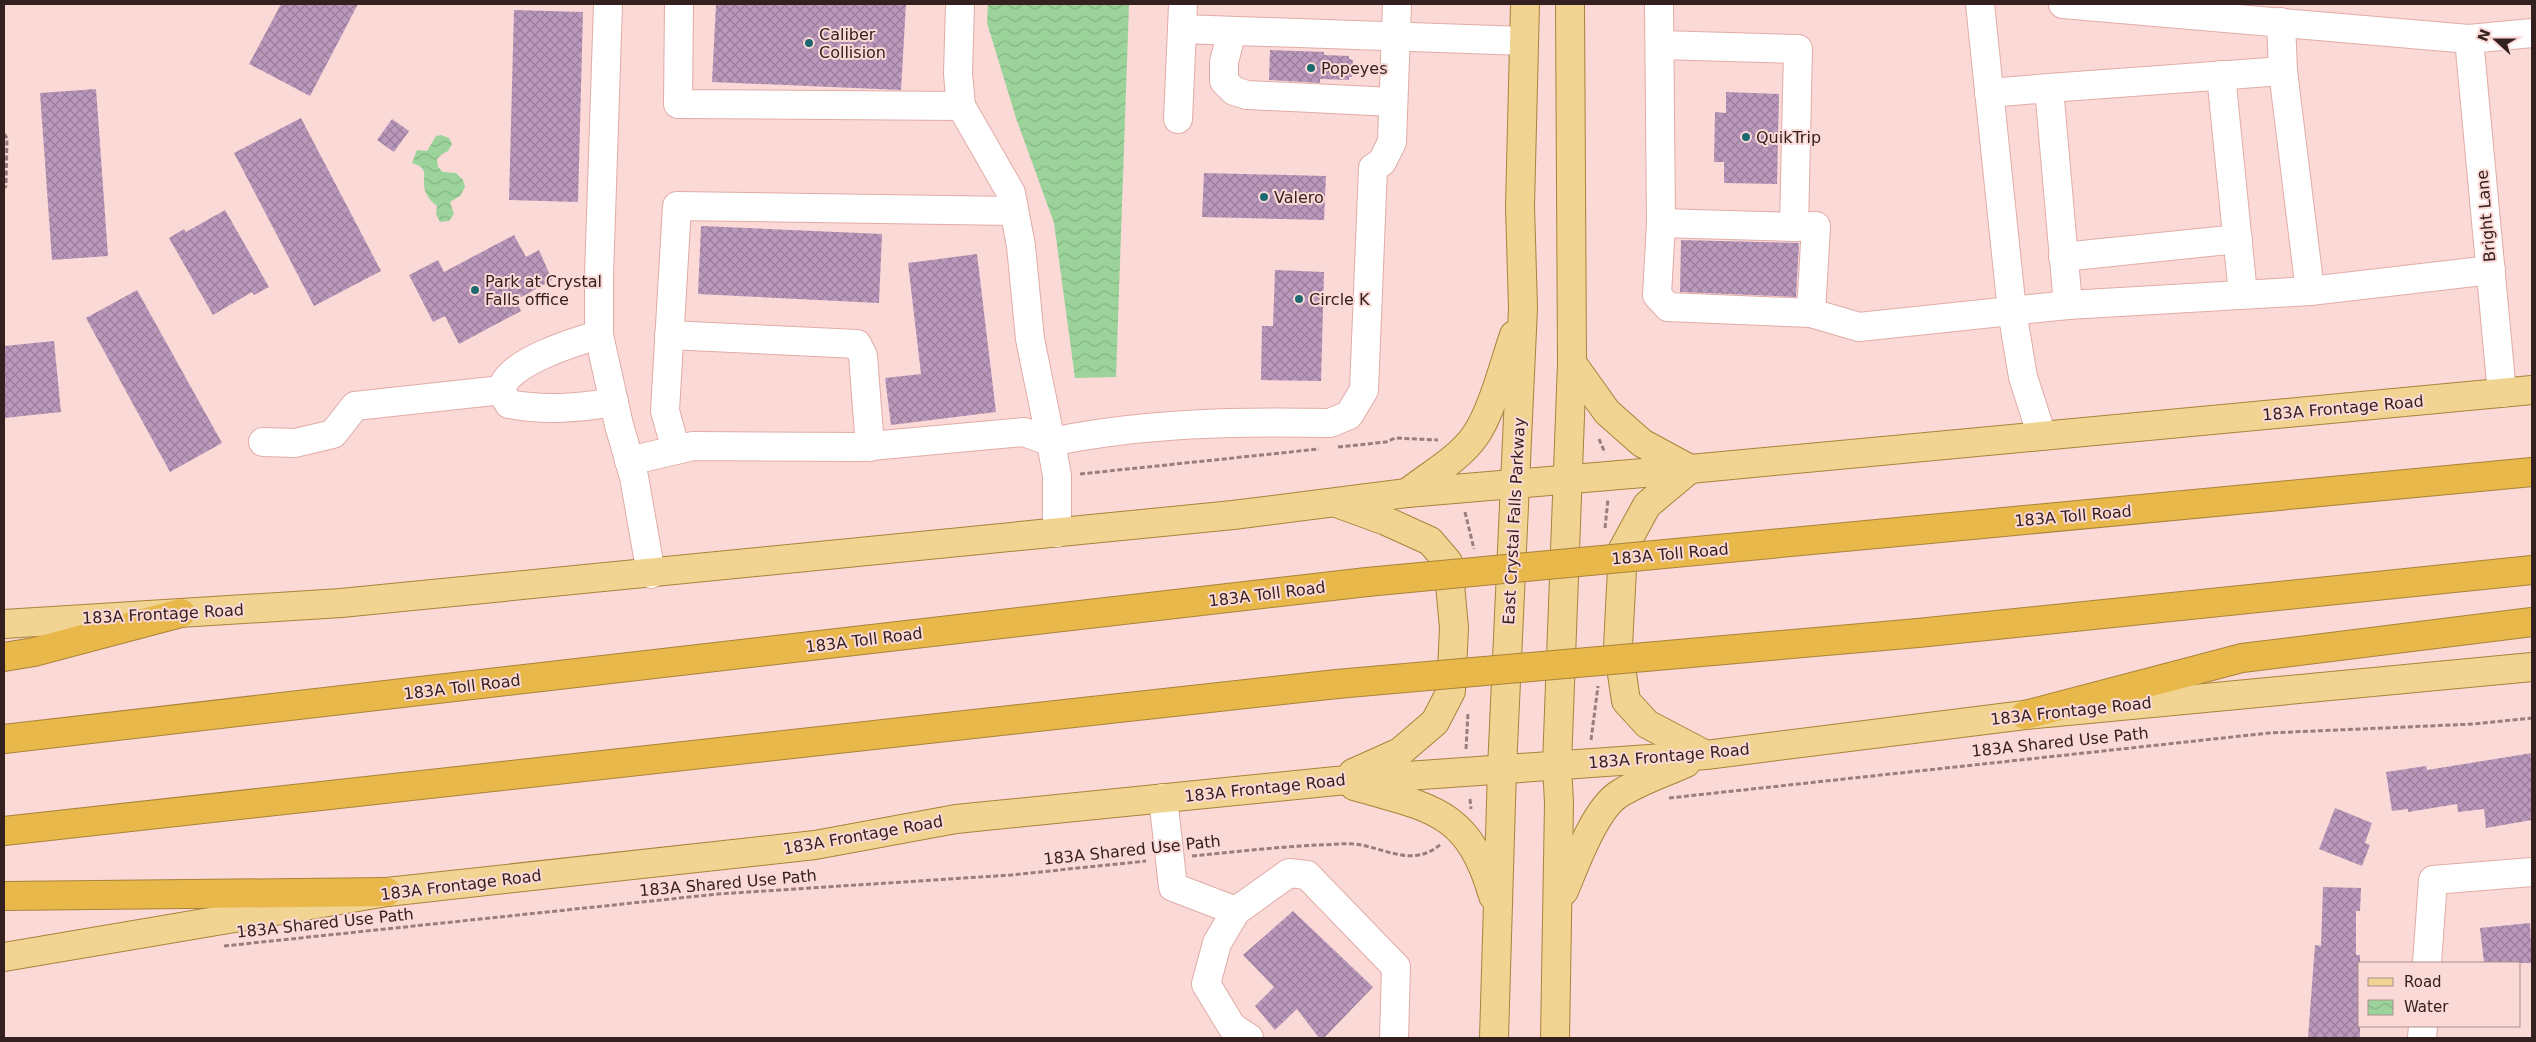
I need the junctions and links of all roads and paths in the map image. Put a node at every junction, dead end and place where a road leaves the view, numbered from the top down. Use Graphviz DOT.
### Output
graph roads {
  1 [pos="608,4"];
  2 [pos="680,4"];
  3 [pos="960,4"];
  4 [pos="1397,4"];
  5 [pos="1525,4"];
  6 [pos="1570,4"];
  7 [pos="1659,4"];
  8 [pos="1980,4"];
  9 [pos="2063,4"];
  10 [pos="1182,16"];
  11 [pos="2281,22"];
  12 [pos="1232,31"];
  13 [pos="2532,33"];
  14 [pos="1396,36"];
  15 [pos="2469,39"];
  16 [pos="1524,41"];
  17 [pos="1660,45"];
  18 [pos="2283,70"];
  19 [pos="2221,75"];
  20 [pos="2049,88"];
  21 [pos="1989,94"];
  22 [pos="1394,102"];
  23 [pos="961,106"];
  24 [pos="1178,118"];
  25 [pos="4,134"];
  26 [pos="4,188"];
  27 [pos="1014,210"];
  28 [pos="1661,223"];
  29 [pos="1794,227"];
  30 [pos="2238,239"];
  31 [pos="2063,257"];
  32 [pos="2491,270"];
  33 [pos="2310,291"];
  34 [pos="2243,294"];
  35 [pos="2068,305"];
  36 [pos="1523,308"];
  37 [pos="2012,311"];
  38 [pos="1811,313"];
  39 [pos="599,335"];
  40 [pos="669,335"];
  41 [pos="1572,363"];
  42 [pos="502,390"];
  43 [pos="2532,390"];
  44 [pos="2502,393"];
  45 [pos="614,402"];
  46 [pos="2042,436"];
  47 [pos="1446,440"];
  48 [pos="263,442"];
  49 [pos="1052,442"];
  50 [pos="870,447"];
  51 [pos="1336,447"];
  52 [pos="1326,448"];
  53 [pos="676,450"];
  54 [pos="629,461"];
  55 [pos="1690,469"];
  56 [pos="2532,472"];
  57 [pos="1056,476"];
  58 [pos="1569,480"];
  59 [pos="1516,484"];
  60 [pos="1407,494"];
  61 [pos="1336,502"];
  62 [pos="1057,533"];
  63 [pos="2532,570"];
  64 [pos="651,574"];
  65 [pos="181,613"];
  66 [pos="2532,622"];
  67 [pos="4,624"];
  68 [pos="4,657"];
  69 [pos="2532,667"];
  70 [pos="2025,714"];
  71 [pos="2532,718"];
  72 [pos="4,739"];
  73 [pos="1706,754"];
  74 [pos="1557,765"];
  75 [pos="1502,769"];
  76 [pos="1336,781"];
  77 [pos="1163,798"];
  78 [pos="1662,799"];
  79 [pos="4,831"];
  80 [pos="1444,841"];
  81 [pos="1169,859"];
  82 [pos="2532,872"];
  83 [pos="387,892"];
  84 [pos="4,896"];
  85 [pos="1558,904"];
  86 [pos="1236,911"];
  87 [pos="1498,914"];
  88 [pos="217,947"];
  89 [pos="4,957"];
  90 [pos="2427,962"];
  91 [pos="1249,1038"];
  92 [pos="1394,1038"];
  93 [pos="1494,1038"];
  94 [pos="1555,1038"];
  1 -- 39 [label="street"];
  2 -- 23 [label="street"];
  3 -- 23 [label="street"];
  4 -- 14 [label="street"];
  5 -- 16 [label="main road, East Crystal Falls Parkway"];
  6 -- 41 [label="main road"];
  7 -- 17 [label="street"];
  8 -- 21 [label="street"];
  9 -- 11 [label="street"];
  10 -- 12 [label="street"];
  10 -- 24 [label="street"];
  11 -- 15 [label="street"];
  11 -- 18 [label="street"];
  12 -- 14 [label="street"];
  12 -- 22 [label="street"];
  13 -- 15 [label="street"];
  14 -- 16 [label="street"];
  14 -- 22 [label="street"];
  15 -- 32 [label="street, Bright Lane"];
  16 -- 36 [label="main road, East Crystal Falls Parkway"];
  17 -- 28 [label="street"];
  17 -- 29 [label="street"];
  18 -- 19 [label="street"];
  18 -- 33 [label="street"];
  19 -- 20 [label="street"];
  19 -- 30 [label="street"];
  20 -- 21 [label="street"];
  20 -- 31 [label="street"];
  21 -- 37 [label="street"];
  22 -- 49 [label="street"];
  23 -- 27 [label="street"];
  25 -- 26 [label="path"];
  27 -- 40 [label="street"];
  27 -- 49 [label="street"];
  28 -- 29 [label="street"];
  28 -- 38 [label="street"];
  29 -- 38 [label="street"];
  30 -- 31 [label="street"];
  30 -- 34 [label="street"];
  31 -- 35 [label="street"];
  32 -- 33 [label="street"];
  32 -- 44 [label="street, Bright Lane"];
  33 -- 34 [label="street"];
  34 -- 35 [label="street"];
  35 -- 37 [label="street"];
  36 -- 59 [label="main road, East Crystal Falls Parkway"];
  36 -- 60 [label="main road"];
  37 -- 38 [label="street"];
  37 -- 46 [label="street"];
  39 -- 42 [label="street"];
  39 -- 45 [label="street"];
  40 -- 50 [label="street"];
  40 -- 53 [label="street"];
  41 -- 55 [label="main road"];
  41 -- 58 [label="main road"];
  42 -- 45 [label="street"];
  42 -- 48 [label="street"];
  43 -- 44 [label="main road, 183A Frontage Road"];
  44 -- 46 [label="main road, 183A Frontage Road"];
  45 -- 54 [label="street"];
  46 -- 55 [label="main road, 183A Frontage Road"];
  47 -- 51 [label="path"];
  49 -- 50 [label="street"];
  49 -- 57 [label="street"];
  50 -- 53 [label="street"];
  52 -- 57 [label="path"];
  53 -- 54 [label="street"];
  54 -- 64 [label="street"];
  55 -- 58 [label="main road, 183A Frontage Road"];
  55 -- 73 [label="main road"];
  56 -- 72 [label="highway, 183A Toll Road, bridge"];
  57 -- 62 [label="street"];
  58 -- 59 [label="main road, 183A Frontage Road"];
  58 -- 74 [label="main road"];
  59 -- 60 [label="main road, 183A Frontage Road"];
  59 -- 75 [label="main road, East Crystal Falls Parkway"];
  60 -- 61 [label="main road, 183A Frontage Road"];
  61 -- 62 [label="main road, 183A Frontage Road"];
  61 -- 76 [label="main road"];
  62 -- 64 [label="main road, 183A Frontage Road"];
  63 -- 79 [label="highway, bridge"];
  64 -- 65 [label="main road, 183A Frontage Road"];
  65 -- 67 [label="main road, 183A Frontage Road"];
  65 -- 68 [label="highway"];
  66 -- 70 [label="highway"];
  69 -- 70 [label="main road, 183A Frontage Road"];
  70 -- 73 [label="main road, 183A Frontage Road"];
  71 -- 78 [label="path, 183A Shared Use Path"];
  73 -- 74 [label="main road, 183A Frontage Road"];
  73 -- 85 [label="main road"];
  74 -- 75 [label="main road, 183A Frontage Road"];
  74 -- 85 [label="main road"];
  75 -- 76 [label="main road, 183A Frontage Road"];
  75 -- 87 [label="main road, East Crystal Falls Parkway"];
  76 -- 77 [label="main road, 183A Frontage Road"];
  76 -- 87 [label="main road"];
  77 -- 81 [label="street"];
  77 -- 83 [label="main road, 183A Frontage Road"];
  80 -- 81 [label="path, 183A Shared Use Path"];
  81 -- 86 [label="street"];
  81 -- 88 [label="path, 183A Shared Use Path"];
  82 -- 90 [label="street"];
  83 -- 84 [label="highway"];
  83 -- 89 [label="main road, 183A Frontage Road"];
  85 -- 94 [label="main road"];
  86 -- 91 [label="street"];
  86 -- 92 [label="street"];
  87 -- 93 [label="main road, East Crystal Falls Parkway"];
}
